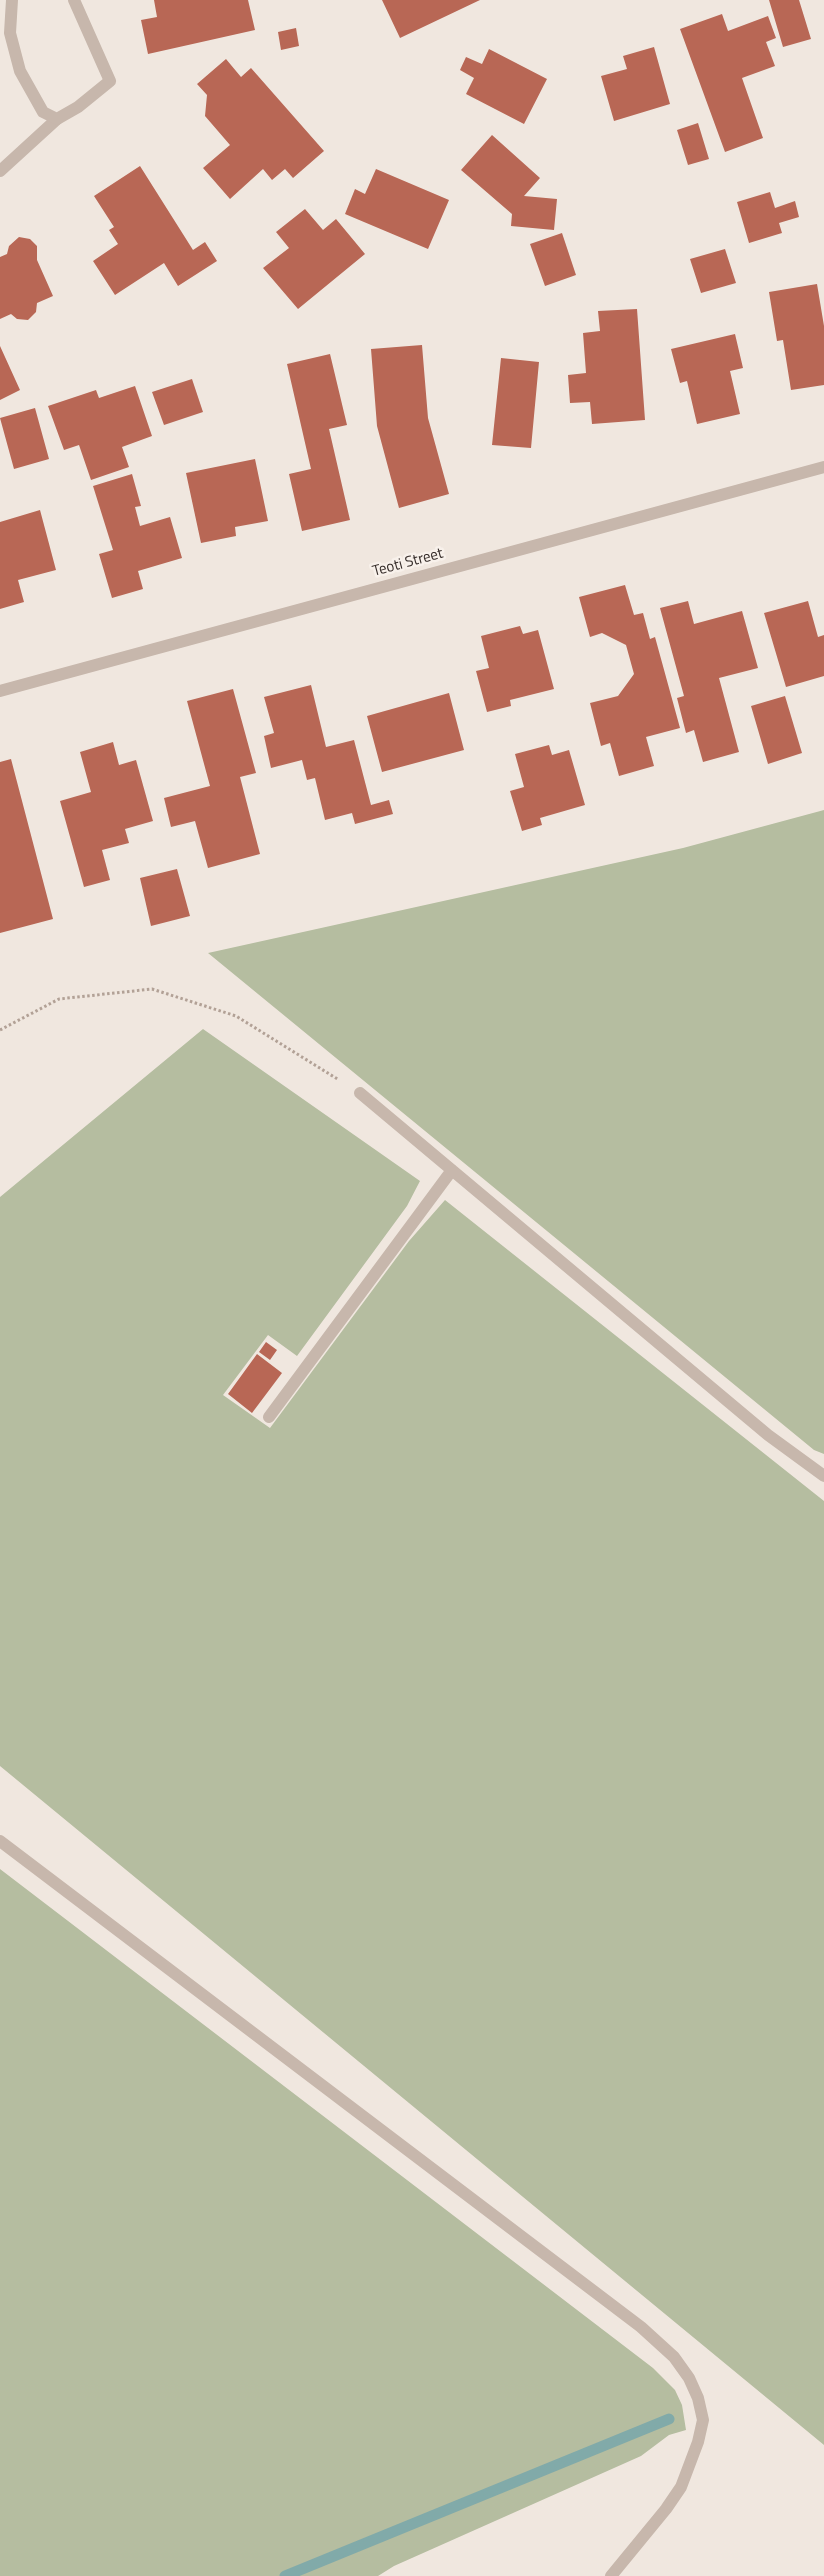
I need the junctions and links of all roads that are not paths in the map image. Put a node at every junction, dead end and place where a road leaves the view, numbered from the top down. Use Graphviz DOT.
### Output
graph roads {
  1 [pos="12,0"];
  2 [pos="74,0"];
  3 [pos="57,119"];
  4 [pos="0,171"];
  5 [pos="824,467"];
  6 [pos="0,691"];
  7 [pos="360,1093"];
  8 [pos="452,1170"];
  9 [pos="269,1417"];
  10 [pos="824,1476"];
  11 [pos="0,1841"];
  12 [pos="611,2576"];
  1 -- 3 [label="street"];
  2 -- 3 [label="street"];
  3 -- 4 [label="street"];
  5 -- 6 [label="street, Teoti Street"];
  7 -- 8 [label="street"];
  8 -- 9 [label="street"];
  8 -- 10 [label="street"];
  11 -- 12 [label="street"];
}
